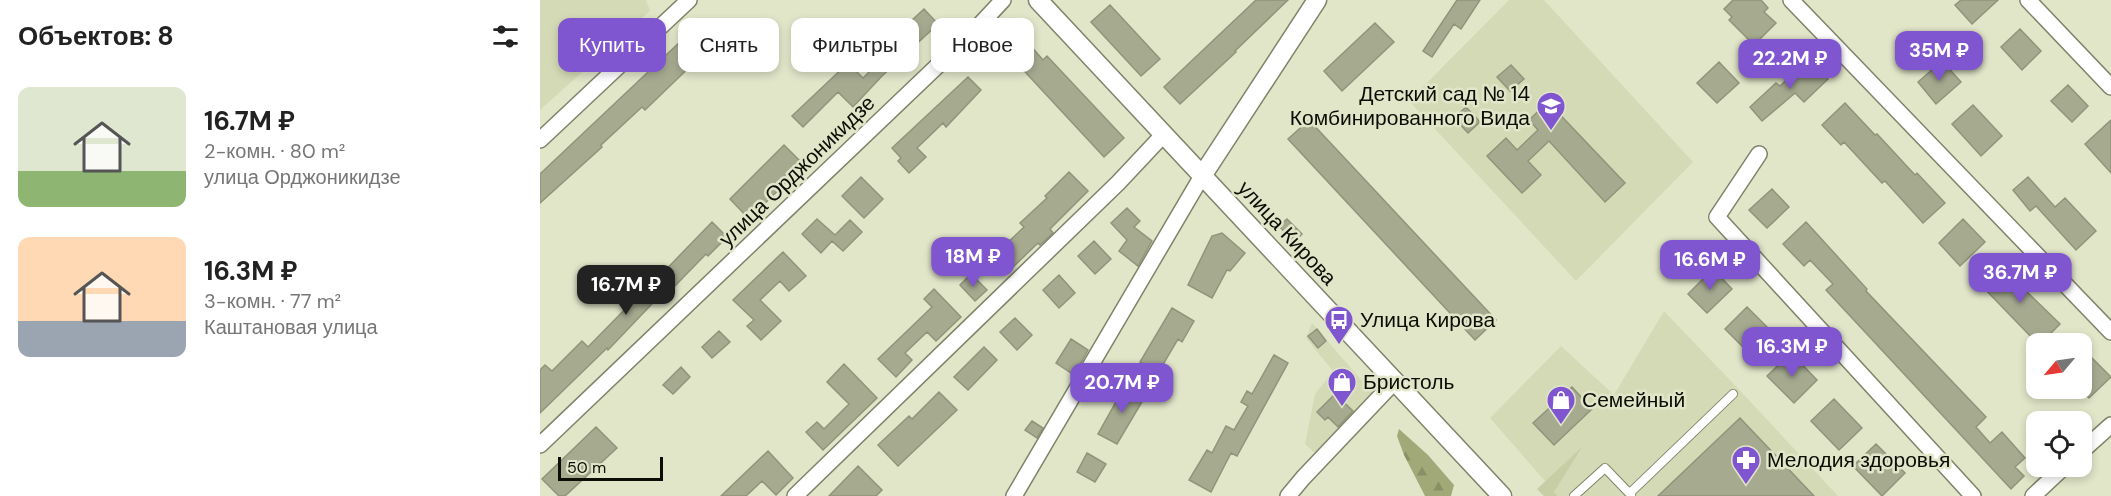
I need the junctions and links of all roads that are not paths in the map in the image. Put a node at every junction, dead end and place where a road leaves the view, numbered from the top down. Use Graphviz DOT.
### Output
graph roads {
  1 [pos="689,0"];
  2 [pos="1003,0"];
  3 [pos="1038,0"];
  4 [pos="1317,0"];
  5 [pos="1791,0"];
  6 [pos="2028,0"];
  7 [pos="2111,87"];
  8 [pos="1164,134"];
  9 [pos="540,140"];
  10 [pos="1759,154"];
  11 [pos="1202,176"];
  12 [pos="2111,332"];
  13 [pos="1395,381"];
  14 [pos="1733,394"];
  15 [pos="2111,424"];
  16 [pos="2092,442"];
  17 [pos="540,445"];
  18 [pos="2053,477"];
  19 [pos="1631,495"];
  20 [pos="795,496"];
  21 [pos="1014,496"];
  22 [pos="1288,496"];
  23 [pos="1503,496"];
  24 [pos="1574,496"];
  25 [pos="1973,496"];
  26 [pos="2033,496"];
  1 -- 9 [label="street"];
  2 -- 17 [label="street, улица Орджоникидзе"];
  3 -- 8 [label="street, улица Кирова"];
  4 -- 11 [label="street"];
  5 -- 12 [label="street"];
  6 -- 7 [label="street"];
  8 -- 11 [label="street, улица Кирова"];
  8 -- 20 [label="street"];
  10 -- 25 [label="street"];
  11 -- 13 [label="street, улица Кирова"];
  11 -- 21 [label="street"];
  13 -- 22 [label="street"];
  13 -- 23 [label="street, улица Кирова"];
  14 -- 19 [label="lane"];
  15 -- 16 [label="street"];
  18 -- 26 [label="street"];
  19 -- 24 [label="lane"];
}
